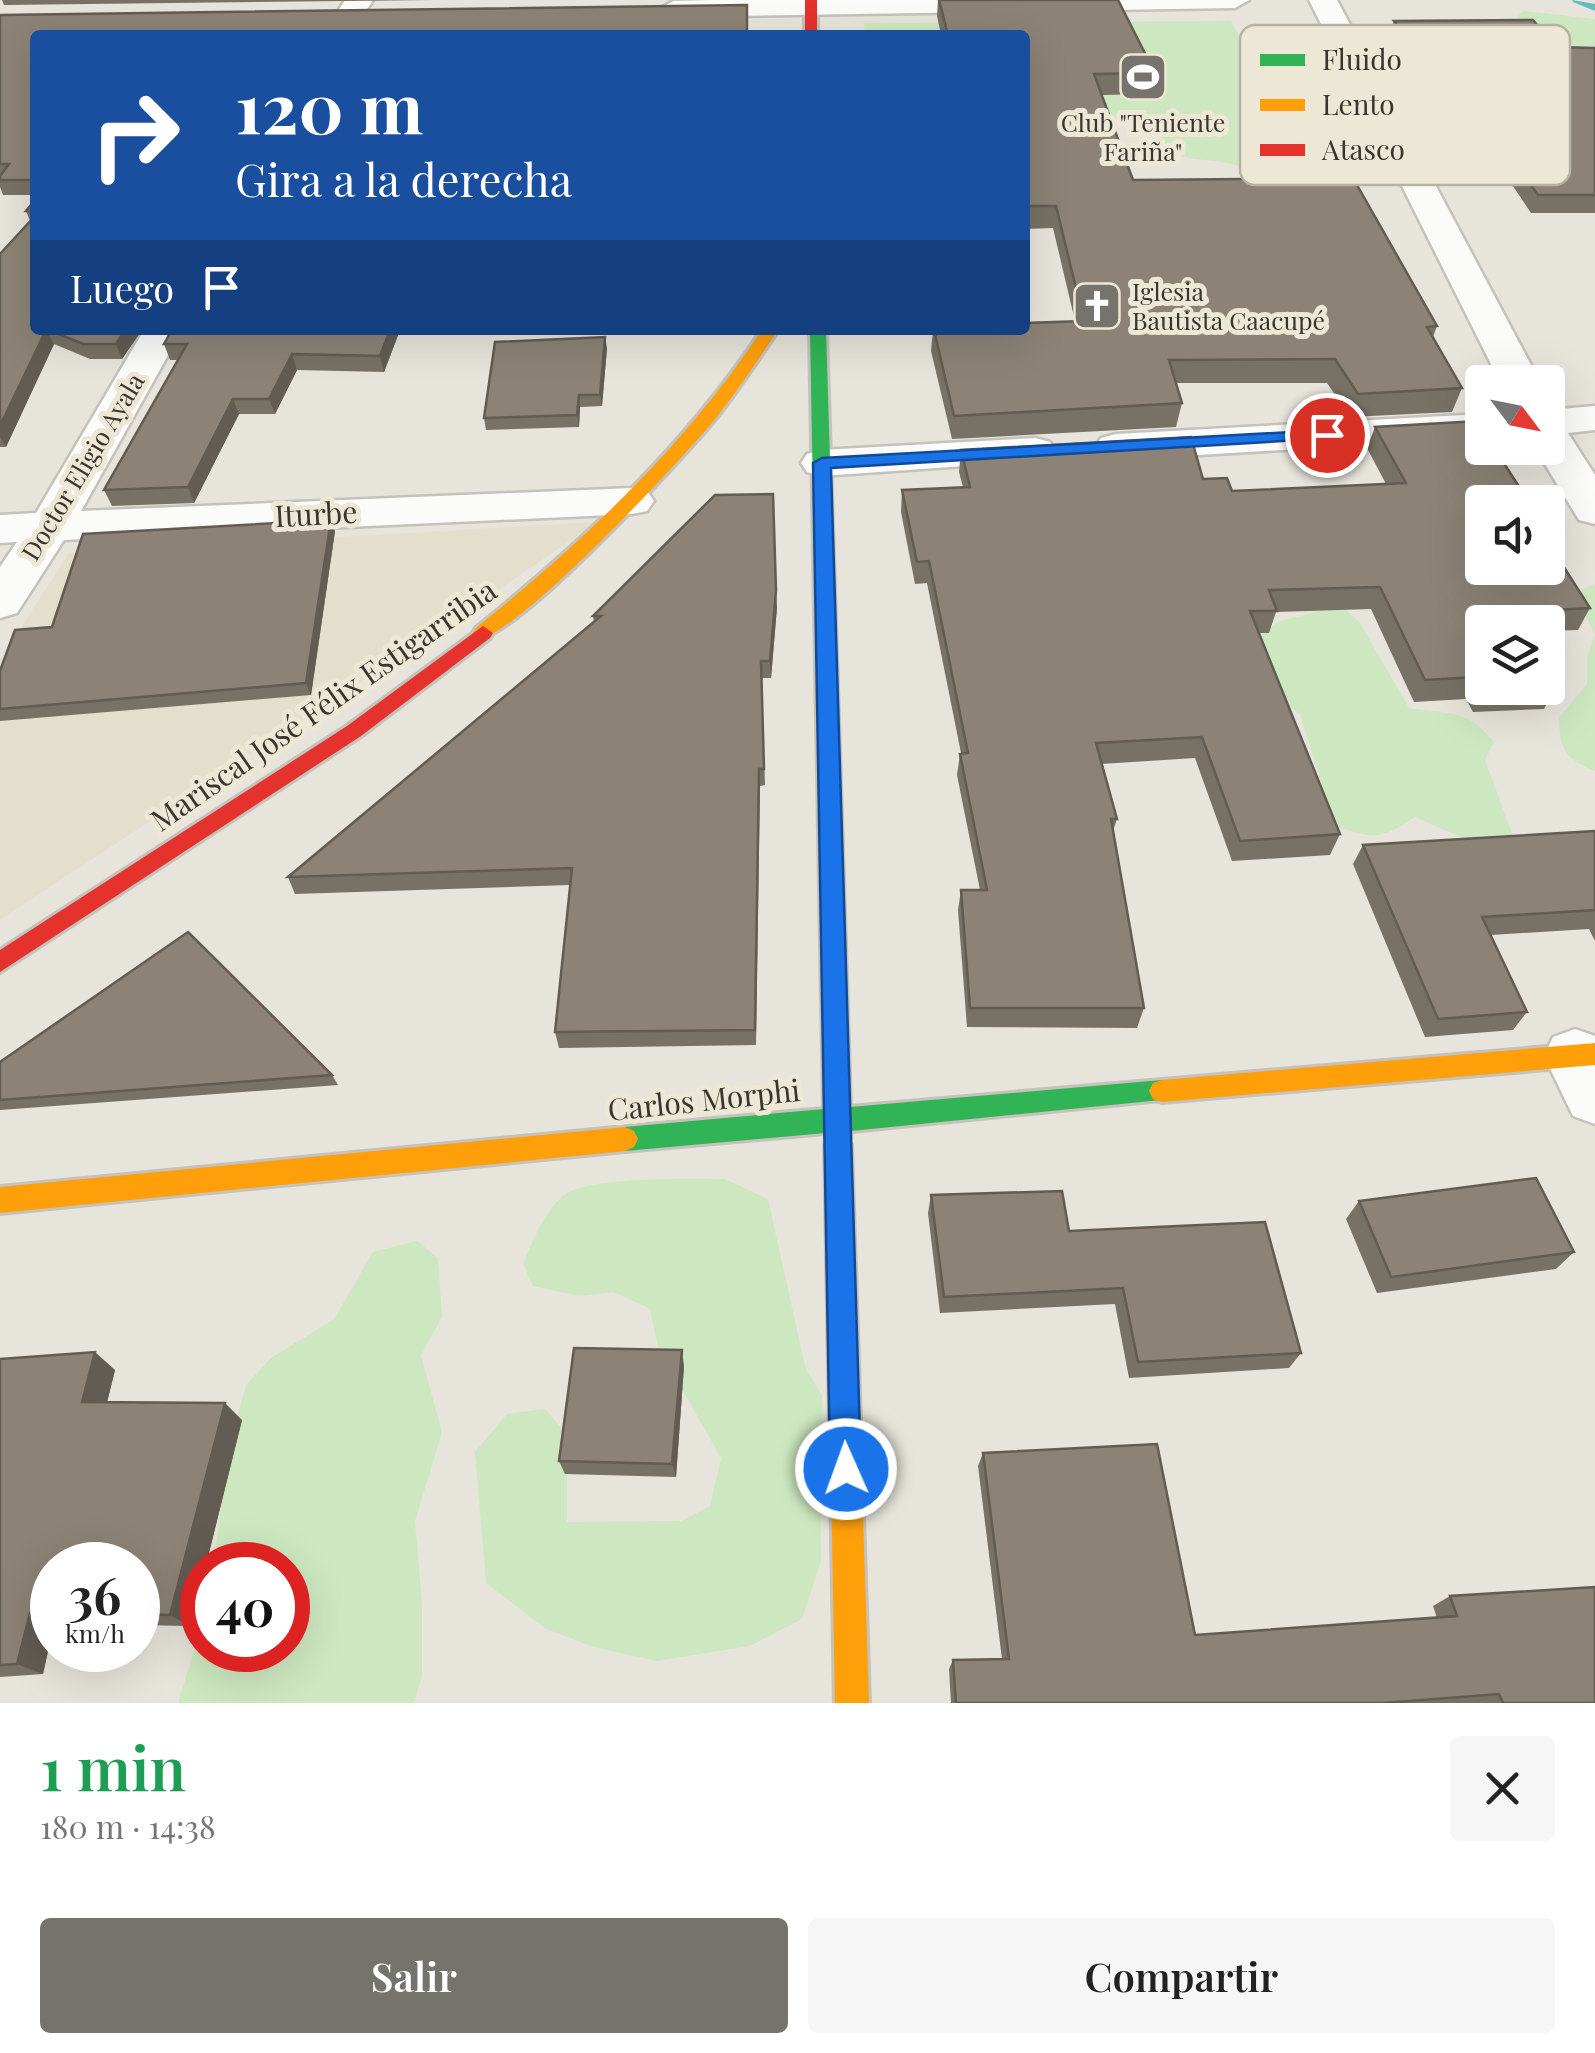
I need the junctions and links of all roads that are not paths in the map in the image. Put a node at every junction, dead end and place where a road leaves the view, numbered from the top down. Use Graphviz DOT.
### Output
graph roads {
  1 [pos="1234,0"];
  2 [pos="1323,0"];
  3 [pos="638,10"];
  4 [pos="388,14"];
  5 [pos="811,14"];
  6 [pos="311,15"];
  7 [pos="348,17"];
  8 [pos="1336,25"];
  9 [pos="1418,185"];
  10 [pos="161,335"];
  11 [pos="767,335"];
  12 [pos="818,335"];
  13 [pos="1511,365"];
  14 [pos="1595,418"];
  15 [pos="1565,421"];
  16 [pos="1465,427"];
  17 [pos="1565,461"];
  18 [pos="822,463"];
  19 [pos="632,501"];
  20 [pos="1595,510"];
  21 [pos="50,527"];
  22 [pos="0,529"];
  23 [pos="0,602"];
  24 [pos="0,962"];
  25 [pos="1588,1069"];
  26 [pos="836,1118"];
  27 [pos="0,1200"];
  28 [pos="852,1703"];
  1 -- 5 [label="street"];
  2 -- 8 [label="street"];
  3 -- 5 [label="street"];
  4 -- 7 [label="street"];
  6 -- 7 [label="street"];
  9 -- 13 [label="street"];
  10 -- 21 [label="street, Doctor Eligio Ayala"];
  11 -- 19 [label="street, Mariscal José Félix Estigarribia"];
  12 -- 18 [label="street"];
  14 -- 15 [label="street"];
  16 -- 18 [label="street"];
  17 -- 20 [label="street"];
  18 -- 26 [label="street"];
  19 -- 21 [label="street, Iturbe"];
  19 -- 24 [label="street, Mariscal José Félix Estigarribia"];
  21 -- 22 [label="street, Iturbe"];
  21 -- 23 [label="street, Doctor Eligio Ayala"];
  25 -- 26 [label="street, Carlos Morphi"];
  26 -- 27 [label="street, Carlos Morphi"];
  26 -- 28 [label="street"];
}
